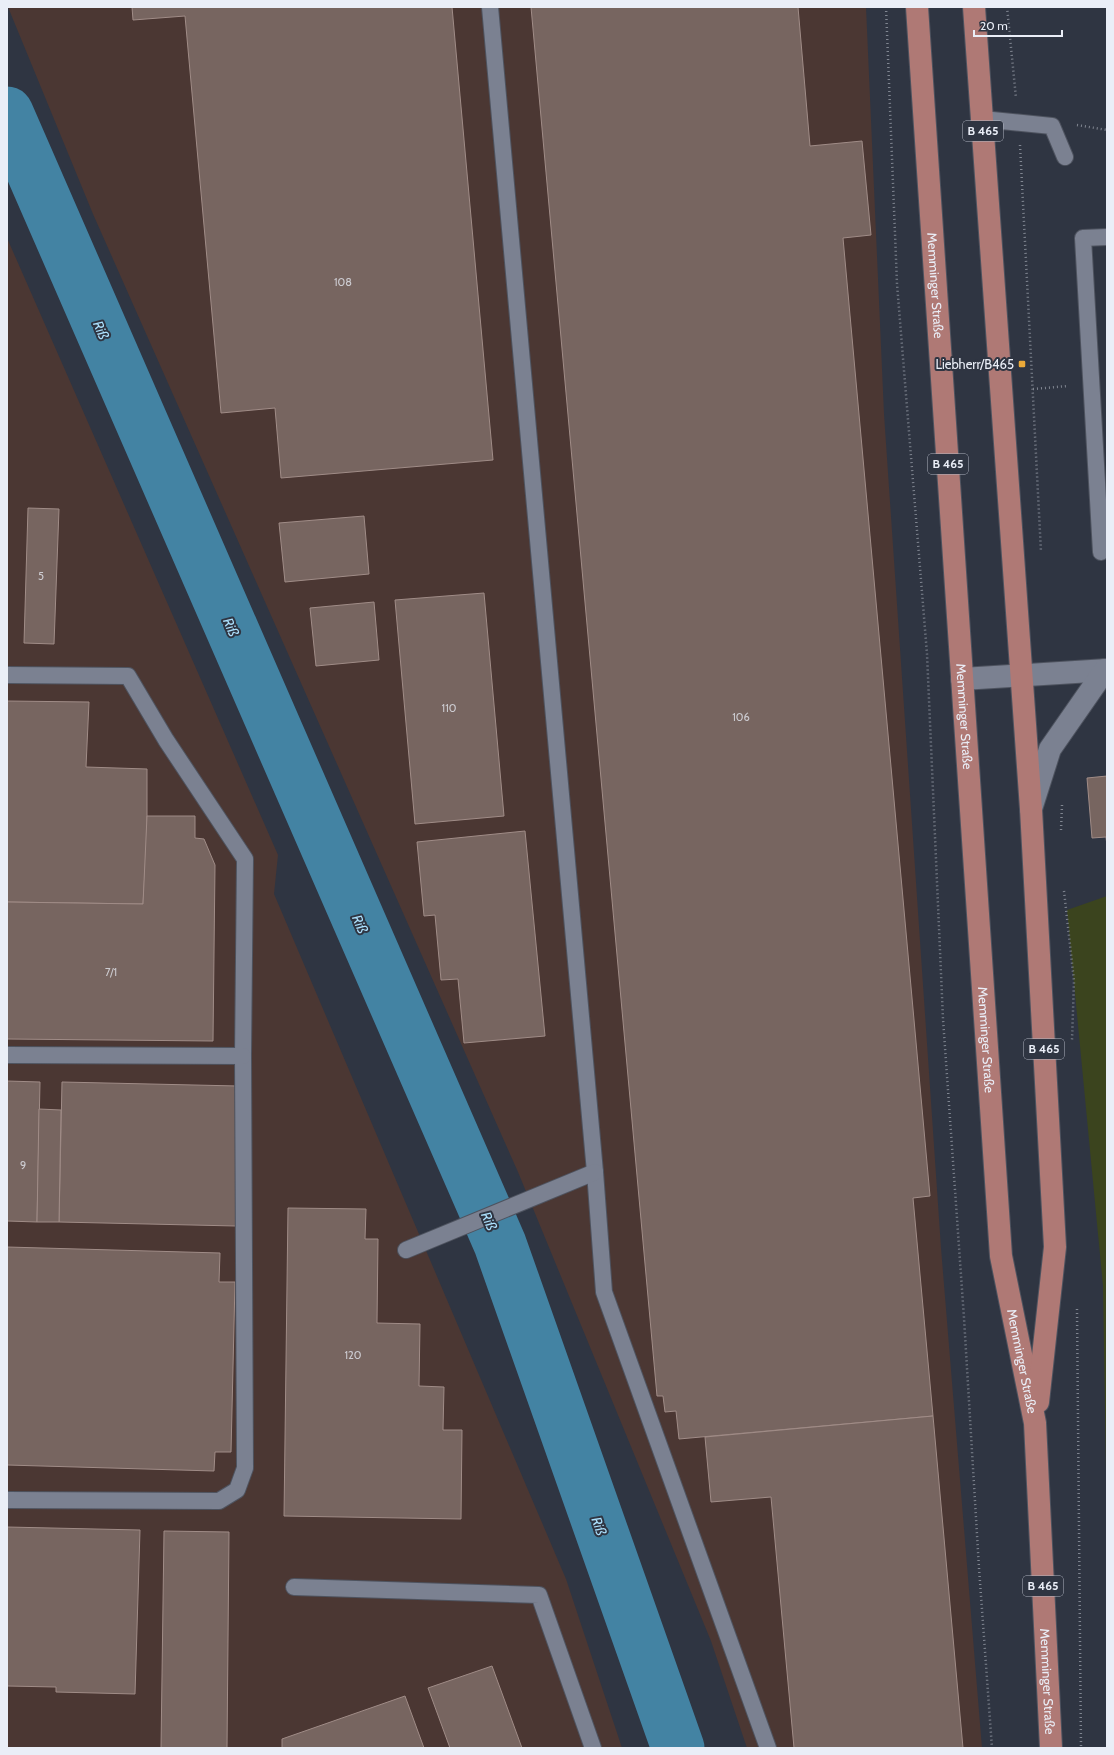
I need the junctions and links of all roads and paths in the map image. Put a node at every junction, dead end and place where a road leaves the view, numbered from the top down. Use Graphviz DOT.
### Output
graph roads {
  1 [pos="490,7"];
  2 [pos="886,7"];
  3 [pos="917,7"];
  4 [pos="974,7"];
  5 [pos="1007,7"];
  6 [pos="982,119"];
  7 [pos="1019,124"];
  8 [pos="1065,157"];
  9 [pos="1107,238"];
  10 [pos="1091,384"];
  11 [pos="1033,389"];
  12 [pos="1101,552"];
  13 [pos="1041,554"];
  14 [pos="1106,670"];
  15 [pos="1020,674"];
  16 [pos="7,675"];
  17 [pos="962,678"];
  18 [pos="1031,809"];
  19 [pos="7,1055"];
  20 [pos="243,1056"];
  21 [pos="595,1172"];
  22 [pos="406,1250"];
  23 [pos="1077,1327"];
  24 [pos="1035,1423"];
  25 [pos="7,1500"];
  26 [pos="294,1587"];
  27 [pos="593,1748"];
  28 [pos="768,1748"];
  29 [pos="992,1748"];
  30 [pos="1051,1748"];
  31 [pos="1081,1748"];
  1 -- 21 [label="lane"];
  2 -- 29 [label="path"];
  3 -- 17 [label="main road, Memminger Straße / B 465"];
  4 -- 6 [label="main road, Memminger Straße / B 465"];
  5 -- 7 [label="path"];
  6 -- 7 [label="lane"];
  6 -- 15 [label="main road, Memminger Straße / B 465"];
  7 -- 8 [label="lane"];
  7 -- 11 [label="path"];
  9 -- 10 [label="lane"];
  10 -- 11 [label="path"];
  10 -- 12 [label="lane"];
  11 -- 13 [label="path"];
  14 -- 15 [label="street"];
  14 -- 18 [label="street"];
  15 -- 17 [label="street"];
  15 -- 18 [label="main road, Memminger Straße / B 465"];
  16 -- 20 [label="lane"];
  17 -- 24 [label="main road, Memminger Straße / B 465"];
  18 -- 24 [label="main road, Memminger Straße / B 465"];
  19 -- 20 [label="lane"];
  20 -- 25 [label="lane"];
  21 -- 22 [label="lane"];
  21 -- 28 [label="lane"];
  23 -- 31 [label="path"];
  24 -- 30 [label="main road, Memminger Straße / B 465"];
  26 -- 27 [label="lane"];
}
